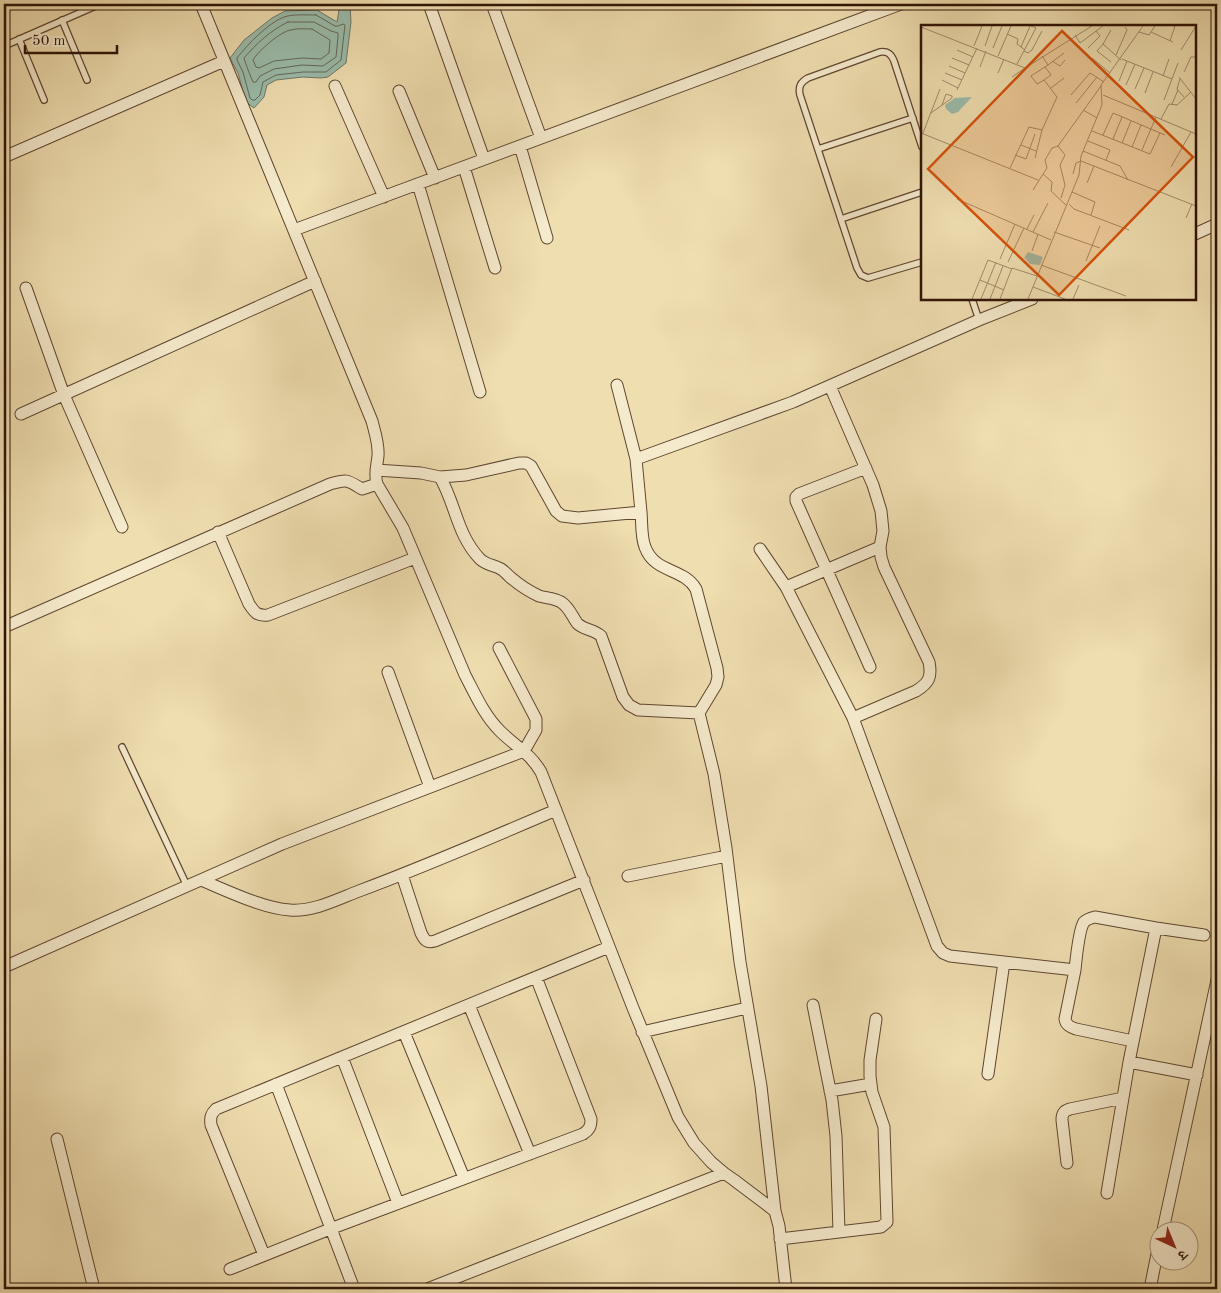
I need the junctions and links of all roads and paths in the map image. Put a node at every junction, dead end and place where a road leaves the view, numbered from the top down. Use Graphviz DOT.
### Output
graph roads {
  1 [pos="100,4"];
  2 [pos="201,4"];
  3 [pos="429,4"];
  4 [pos="492,4"];
  5 [pos="901,4"];
  6 [pos="62,20"];
  7 [pos="19,39"];
  8 [pos="4,46"];
  9 [pos="224,60"];
  10 [pos="86,80"];
  11 [pos="335,86"];
  12 [pos="399,91"];
  13 [pos="44,100"];
  14 [pos="913,118"];
  15 [pos="541,138"];
  16 [pos="921,143"];
  17 [pos="520,146"];
  18 [pos="818,149"];
  19 [pos="4,157"];
  20 [pos="484,159"];
  21 [pos="464,167"];
  22 [pos="435,178"];
  23 [pos="418,184"];
  24 [pos="921,192"];
  25 [pos="384,197"];
  26 [pos="841,219"];
  27 [pos="1217,224"];
  28 [pos="294,230"];
  29 [pos="1196,234"];
  30 [pos="547,238"];
  31 [pos="921,262"];
  32 [pos="495,268"];
  33 [pos="315,281"];
  34 [pos="26,288"];
  35 [pos="972,300"];
  36 [pos="1029,300"];
  37 [pos="979,320"];
  38 [pos="617,385"];
  39 [pos="830,386"];
  40 [pos="480,392"];
  41 [pos="64,395"];
  42 [pos="21,414"];
  43 [pos="636,459"];
  44 [pos="866,468"];
  45 [pos="376,470"];
  46 [pos="440,477"];
  47 [pos="377,484"];
  48 [pos="641,512"];
  49 [pos="122,527"];
  50 [pos="218,532"];
  51 [pos="880,547"];
  52 [pos="760,549"];
  53 [pos="416,558"];
  54 [pos="827,569"];
  55 [pos="786,586"];
  56 [pos="4,627"];
  57 [pos="499,648"];
  58 [pos="870,666"];
  59 [pos="388,672"];
  60 [pos="699,713"];
  61 [pos="854,718"];
  62 [pos="122,747"];
  63 [pos="524,751"];
  64 [pos="430,787"];
  65 [pos="556,810"];
  66 [pos="727,856"];
  67 [pos="402,875"];
  68 [pos="628,876"];
  69 [pos="201,880"];
  70 [pos="584,880"];
  71 [pos="187,886"];
  72 [pos="1156,928"];
  73 [pos="1204,935"];
  74 [pos="609,947"];
  75 [pos="1004,962"];
  76 [pos="4,967"];
  77 [pos="1075,970"];
  78 [pos="536,977"];
  79 [pos="1217,980"];
  80 [pos="469,1005"];
  81 [pos="813,1005"];
  82 [pos="748,1008"];
  83 [pos="876,1019"];
  84 [pos="404,1032"];
  85 [pos="642,1032"];
  86 [pos="1133,1041"];
  87 [pos="342,1057"];
  88 [pos="1129,1062"];
  89 [pos="988,1074"];
  90 [pos="1197,1075"];
  91 [pos="276,1084"];
  92 [pos="871,1084"];
  93 [pos="830,1091"];
  94 [pos="1123,1098"];
  95 [pos="57,1139"];
  96 [pos="530,1154"];
  97 [pos="1067,1164"];
  98 [pos="724,1174"];
  99 [pos="464,1178"];
  100 [pos="1106,1193"];
  101 [pos="398,1204"];
  102 [pos="775,1211"];
  103 [pos="1165,1220"];
  104 [pos="330,1229"];
  105 [pos="839,1232"];
  106 [pos="780,1239"];
  107 [pos="264,1256"];
  108 [pos="230,1269"];
  109 [pos="1154,1270"];
  110 [pos="94,1289"];
  111 [pos="354,1289"];
  112 [pos="427,1289"];
  113 [pos="786,1289"];
  114 [pos="1150,1289"];
  1 -- 6 [label="lane"];
  2 -- 9 [label="street"];
  3 -- 20 [label="street"];
  4 -- 15 [label="street"];
  5 -- 15 [label="street"];
  6 -- 7 [label="lane"];
  6 -- 10 [label="lane"];
  7 -- 8 [label="lane"];
  7 -- 13 [label="lane"];
  9 -- 19 [label="street"];
  9 -- 28 [label="street"];
  11 -- 25 [label="street"];
  12 -- 22 [label="street"];
  14 -- 16 [label="lane"];
  14 -- 18 [label="lane"];
  14 -- 18 [label="lane"];
  15 -- 17 [label="street"];
  17 -- 20 [label="street"];
  17 -- 30 [label="street"];
  18 -- 26 [label="lane"];
  20 -- 21 [label="street"];
  21 -- 22 [label="street"];
  21 -- 32 [label="street"];
  22 -- 23 [label="street"];
  23 -- 25 [label="street"];
  23 -- 40 [label="street"];
  24 -- 26 [label="lane"];
  25 -- 28 [label="street"];
  26 -- 31 [label="lane"];
  27 -- 29 [label="street"];
  28 -- 33 [label="street"];
  33 -- 41 [label="street"];
  33 -- 45 [label="street"];
  34 -- 41 [label="street"];
  35 -- 37 [label="lane"];
  36 -- 37 [label="street"];
  37 -- 39 [label="street"];
  38 -- 43 [label="street"];
  39 -- 43 [label="street"];
  39 -- 44 [label="street"];
  41 -- 42 [label="street"];
  41 -- 49 [label="street"];
  43 -- 48 [label="street"];
  44 -- 51 [label="street"];
  44 -- 54 [label="street"];
  45 -- 46 [label="street"];
  45 -- 47 [label="street"];
  46 -- 48 [label="street"];
  46 -- 60 [label="street"];
  47 -- 50 [label="street"];
  47 -- 53 [label="street"];
  48 -- 60 [label="street"];
  50 -- 53 [label="street"];
  50 -- 56 [label="street"];
  51 -- 54 [label="street"];
  51 -- 61 [label="street"];
  52 -- 55 [label="street"];
  53 -- 63 [label="street"];
  54 -- 55 [label="street"];
  54 -- 58 [label="street"];
  55 -- 61 [label="street"];
  57 -- 63 [label="street"];
  59 -- 64 [label="street"];
  60 -- 66 [label="street"];
  61 -- 75 [label="street"];
  62 -- 71 [label="lane"];
  63 -- 64 [label="street"];
  63 -- 65 [label="street"];
  64 -- 69 [label="street"];
  65 -- 67 [label="street"];
  65 -- 70 [label="street"];
  66 -- 68 [label="street"];
  66 -- 82 [label="street"];
  67 -- 69 [label="street"];
  67 -- 70 [label="street"];
  69 -- 71 [label="street"];
  70 -- 74 [label="street"];
  71 -- 76 [label="street"];
  72 -- 73 [label="street"];
  72 -- 77 [label="street"];
  72 -- 86 [label="street"];
  74 -- 78 [label="street"];
  74 -- 85 [label="street"];
  75 -- 77 [label="street"];
  75 -- 89 [label="street"];
  77 -- 86 [label="street"];
  78 -- 80 [label="street"];
  78 -- 96 [label="street"];
  79 -- 90 [label="street"];
  80 -- 84 [label="street"];
  80 -- 96 [label="street"];
  81 -- 93 [label="street"];
  82 -- 85 [label="street"];
  82 -- 102 [label="street"];
  83 -- 92 [label="street"];
  84 -- 87 [label="street"];
  84 -- 99 [label="street"];
  85 -- 98 [label="street"];
  86 -- 88 [label="street"];
  87 -- 91 [label="street"];
  87 -- 101 [label="street"];
  88 -- 90 [label="street"];
  88 -- 94 [label="street"];
  90 -- 103 [label="street"];
  91 -- 104 [label="street"];
  91 -- 107 [label="street"];
  92 -- 93 [label="street"];
  92 -- 105 [label="street"];
  93 -- 105 [label="street"];
  94 -- 97 [label="street"];
  94 -- 100 [label="street"];
  95 -- 110 [label="street"];
  96 -- 99 [label="street"];
  98 -- 102 [label="street"];
  98 -- 112 [label="street"];
  99 -- 101 [label="street"];
  101 -- 104 [label="street"];
  102 -- 106 [label="street"];
  104 -- 107 [label="street"];
  104 -- 111 [label="street"];
  105 -- 106 [label="street"];
  106 -- 113 [label="street"];
  107 -- 108 [label="street"];
  109 -- 114 [label="street"];
}
